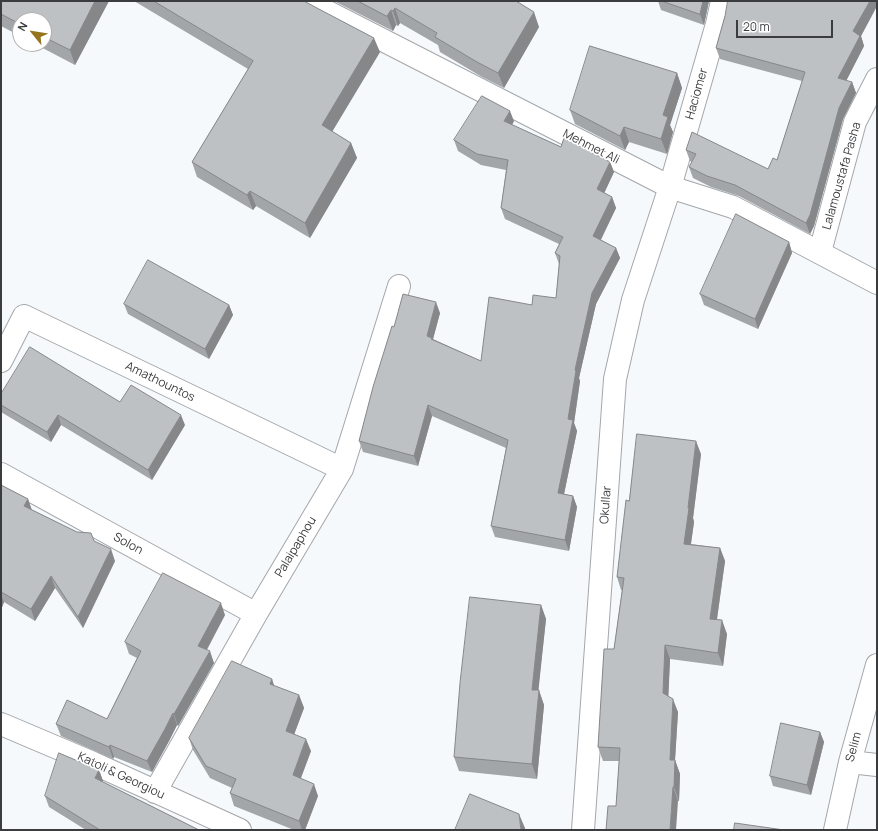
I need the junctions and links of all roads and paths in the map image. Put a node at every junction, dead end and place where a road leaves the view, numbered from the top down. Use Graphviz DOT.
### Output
graph roads {
  1 [pos="722,1"];
  2 [pos="322,4"];
  3 [pos="877,79"];
  4 [pos="670,187"];
  5 [pos="820,252"];
  6 [pos="877,283"];
  7 [pos="399,286"];
  8 [pos="1,361"];
  9 [pos="342,469"];
  10 [pos="1,474"];
  11 [pos="256,614"];
  12 [pos="877,664"];
  13 [pos="1,724"];
  14 [pos="850,762"];
  15 [pos="877,765"];
  16 [pos="155,792"];
  17 [pos="240,830"];
  18 [pos="583,830"];
  19 [pos="835,830"];
  1 -- 4 [label="street, Haciomer"];
  2 -- 4 [label="street, Mehmet Ali"];
  3 -- 5 [label="street, Lalamoustafa Pasha"];
  4 -- 5 [label="street, Mehmet Ali"];
  4 -- 18 [label="street, Okullar"];
  5 -- 6 [label="street, Mehmet Ali"];
  7 -- 9 [label="street, Palaipaphou"];
  8 -- 9 [label="street, Amathountos"];
  9 -- 11 [label="street, Palaipaphou"];
  10 -- 11 [label="street, Solon"];
  11 -- 16 [label="street, Palaipaphou"];
  12 -- 14 [label="street, Selim"];
  13 -- 16 [label="street, Katoli & Georgiou"];
  14 -- 15 [label="street"];
  14 -- 19 [label="street, Selim"];
  16 -- 17 [label="street, Katoli & Georgiou"];
}
